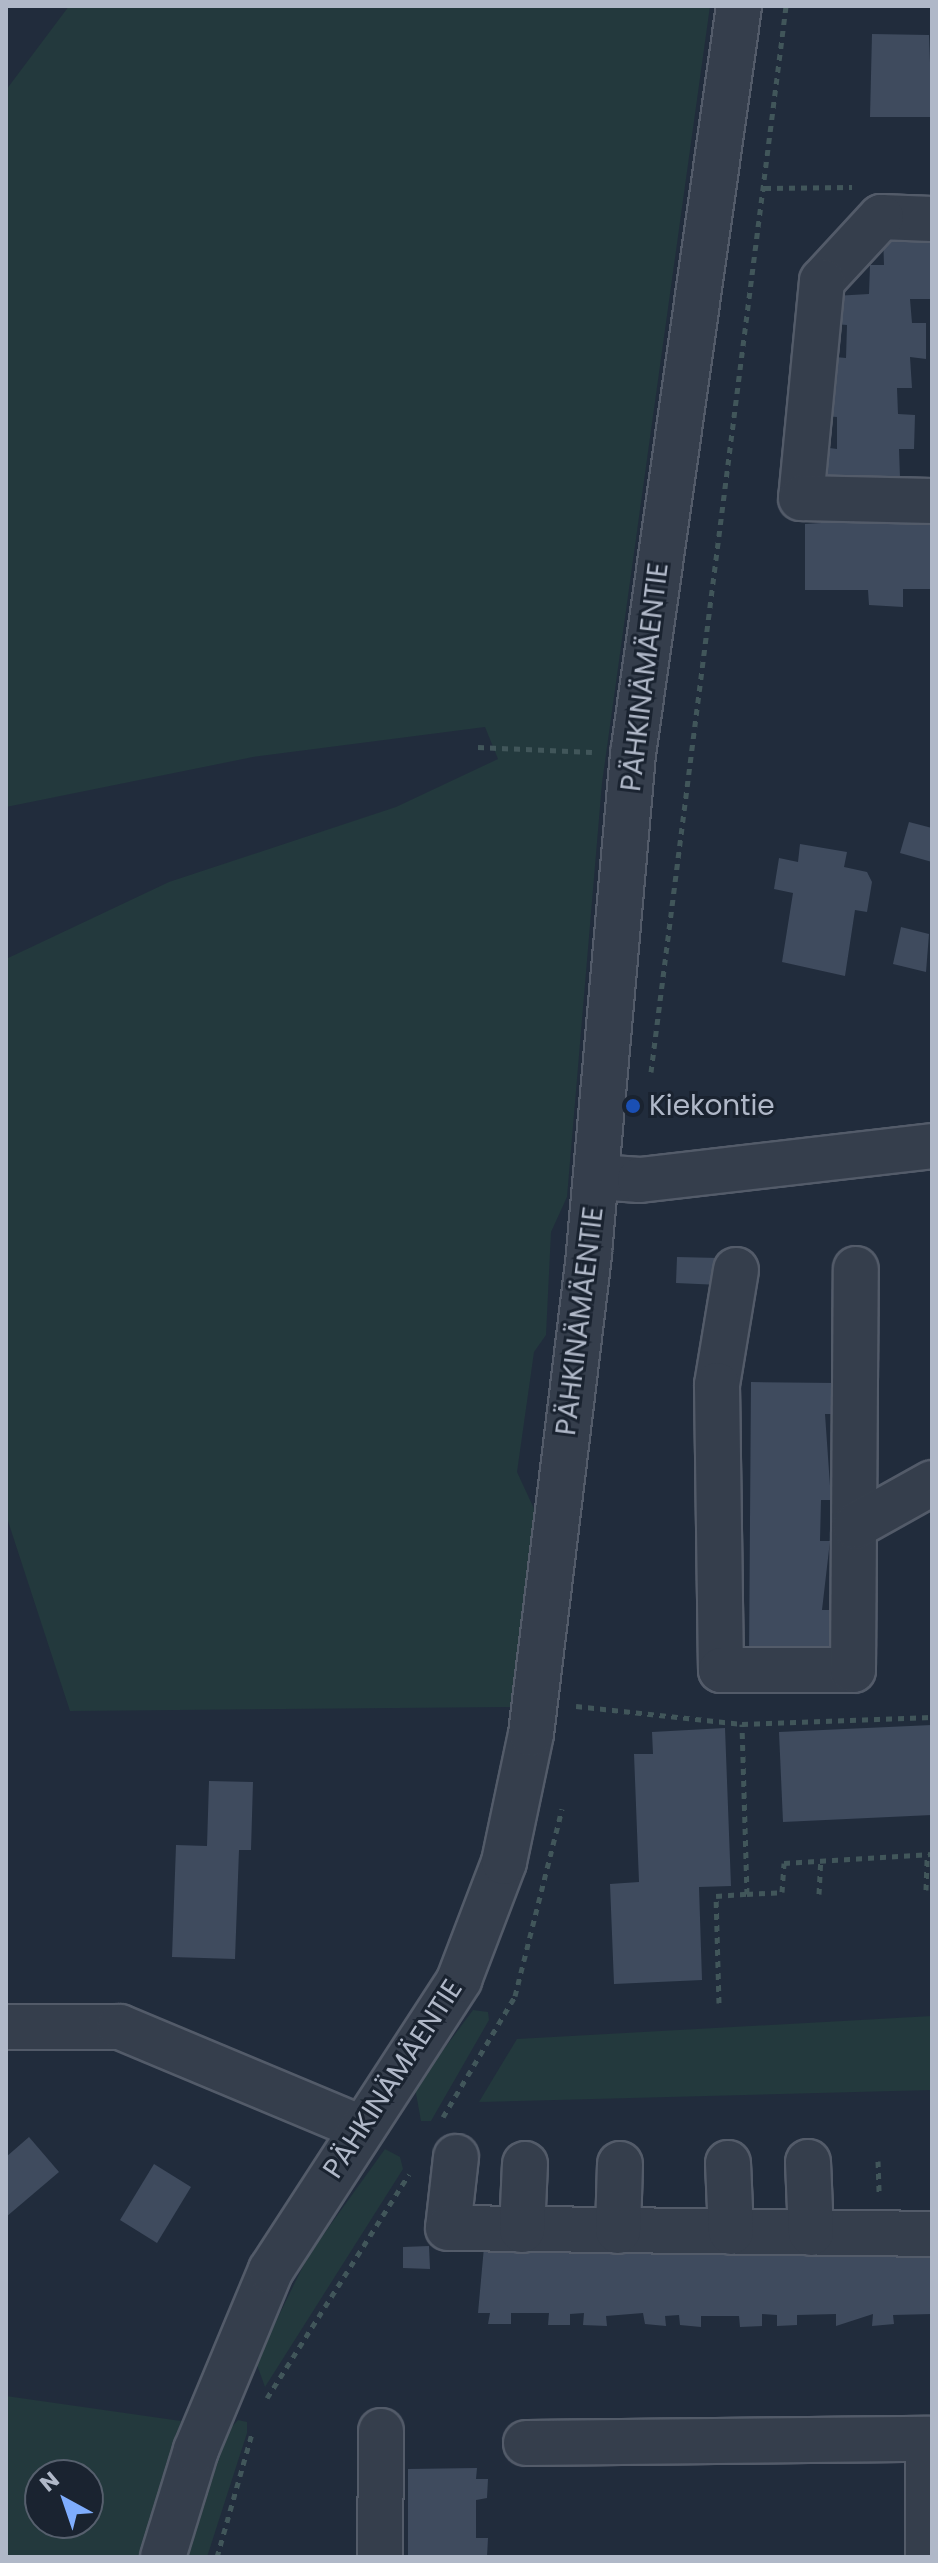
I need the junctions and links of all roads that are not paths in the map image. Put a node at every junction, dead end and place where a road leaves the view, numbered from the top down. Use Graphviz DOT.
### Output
graph roads {
  1 [pos="739,6"];
  2 [pos="932,219"];
  3 [pos="932,501"];
  4 [pos="932,1146"];
  5 [pos="597,1177"];
  6 [pos="856,1269"];
  7 [pos="736,1270"];
  8 [pos="932,1483"];
  9 [pos="855,1526"];
  10 [pos="6,2027"];
  11 [pos="361,2128"];
  12 [pos="456,2157"];
  13 [pos="808,2162"];
  14 [pos="728,2163"];
  15 [pos="525,2164"];
  16 [pos="620,2164"];
  17 [pos="522,2230"];
  18 [pos="618,2231"];
  19 [pos="731,2232"];
  20 [pos="811,2233"];
  21 [pos="932,2234"];
  22 [pos="381,2431"];
  23 [pos="526,2443"];
  24 [pos="163,2557"];
  25 [pos="380,2557"];
  26 [pos="928,2557"];
  1 -- 5 [label="street, PÄHKINÄMÄENTIE"];
  2 -- 3 [label="street"];
  4 -- 5 [label="street"];
  5 -- 11 [label="street, PÄHKINÄMÄENTIE"];
  6 -- 9 [label="street"];
  7 -- 9 [label="street"];
  8 -- 9 [label="street"];
  10 -- 11 [label="street"];
  11 -- 24 [label="street, PÄHKINÄMÄENTIE"];
  12 -- 17 [label="street"];
  13 -- 20 [label="street"];
  14 -- 19 [label="street"];
  15 -- 17 [label="street"];
  16 -- 18 [label="street"];
  17 -- 18 [label="street"];
  18 -- 19 [label="street"];
  19 -- 20 [label="street"];
  20 -- 21 [label="street"];
  22 -- 25 [label="street"];
  23 -- 26 [label="street"];
}
